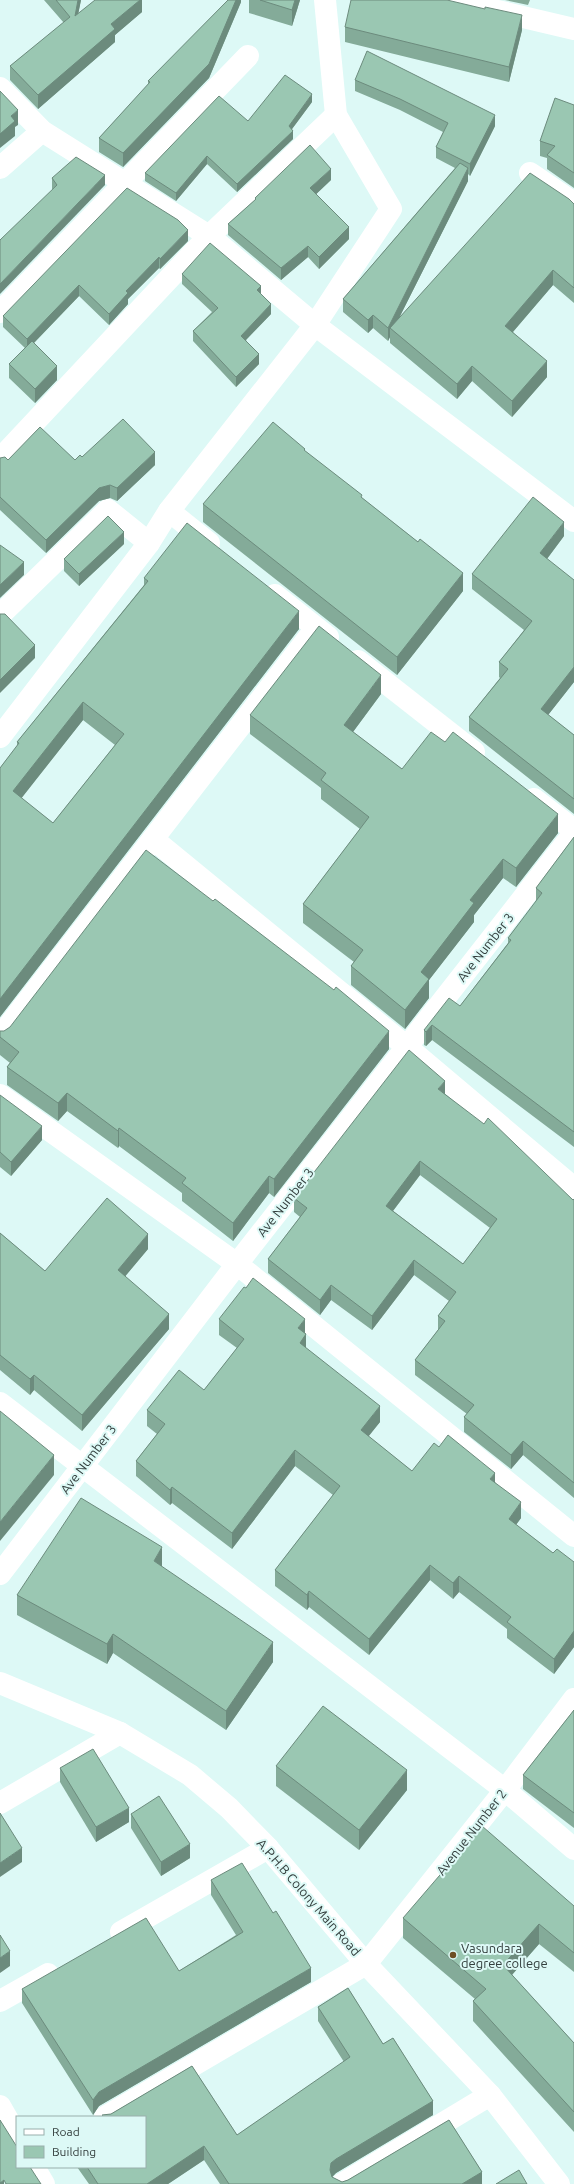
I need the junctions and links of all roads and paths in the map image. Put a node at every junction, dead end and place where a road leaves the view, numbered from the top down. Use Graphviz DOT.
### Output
graph roads {
  1 [pos="325,0"];
  2 [pos="451,0"];
  3 [pos="574,28"];
  4 [pos="248,56"];
  5 [pos="0,88"];
  6 [pos="336,115"];
  7 [pos="42,131"];
  8 [pos="0,168"];
  9 [pos="530,173"];
  10 [pos="124,183"];
  11 [pos="574,203"];
  12 [pos="209,236"];
  13 [pos="0,312"];
  14 [pos="315,325"];
  15 [pos="0,460"];
  16 [pos="169,511"];
  17 [pos="574,522"];
  18 [pos="149,543"];
  19 [pos="224,555"];
  20 [pos="261,584"];
  21 [pos="0,615"];
  22 [pos="316,628"];
  23 [pos="0,737"];
  24 [pos="492,766"];
  25 [pos="517,786"];
  26 [pos="574,830"];
  27 [pos="574,833"];
  28 [pos="153,839"];
  29 [pos="0,1037"];
  30 [pos="407,1047"];
  31 [pos="0,1095"];
  32 [pos="574,1188"];
  33 [pos="237,1264"];
  34 [pos="0,1403"];
  35 [pos="82,1467"];
  36 [pos="574,1536"];
  37 [pos="0,1574"];
  38 [pos="0,1683"];
  39 [pos="574,1699"];
  40 [pos="120,1732"];
  41 [pos="505,1790"];
  42 [pos="0,1803"];
  43 [pos="268,1848"];
  44 [pos="574,1849"];
  45 [pos="103,1942"];
  46 [pos="69,1962"];
  47 [pos="366,1964"];
  48 [pos="0,2002"];
  49 [pos="490,2095"];
  50 [pos="2,2115"];
  51 [pos="107,2116"];
  52 [pos="16,2135"];
  53 [pos="35,2168"];
  54 [pos="44,2184"];
  55 [pos="342,2184"];
  56 [pos="560,2184"];
  1 -- 6 [label="street"];
  2 -- 3 [label="street"];
  4 -- 10 [label="street"];
  5 -- 7 [label="street"];
  6 -- 12 [label="street"];
  6 -- 14 [label="street"];
  7 -- 8 [label="street"];
  7 -- 10 [label="street"];
  9 -- 11 [label="street"];
  10 -- 12 [label="street"];
  10 -- 13 [label="street"];
  12 -- 14 [label="street"];
  12 -- 15 [label="street"];
  14 -- 16 [label="street"];
  14 -- 17 [label="street"];
  16 -- 18 [label="street"];
  16 -- 19 [label="street"];
  18 -- 21 [label="street"];
  18 -- 23 [label="street"];
  20 -- 22 [label="street"];
  22 -- 24 [label="street"];
  22 -- 28 [label="street"];
  25 -- 26 [label="street"];
  27 -- 30 [label="street, Ave Number 3"];
  28 -- 29 [label="street"];
  28 -- 30 [label="street"];
  30 -- 32 [label="street"];
  30 -- 33 [label="street, Ave Number 3"];
  31 -- 33 [label="street"];
  33 -- 35 [label="street, Ave Number 3"];
  33 -- 36 [label="street"];
  34 -- 35 [label="street"];
  35 -- 37 [label="street, Ave Number 3"];
  35 -- 41 [label="street"];
  38 -- 40 [label="street, A.P.H.B Colony Main Road"];
  39 -- 41 [label="street, Avenue Number 2"];
  40 -- 42 [label="street"];
  40 -- 43 [label="street, A.P.H.B Colony Main Road"];
  41 -- 44 [label="street"];
  41 -- 47 [label="street, Avenue Number 2"];
  43 -- 45 [label="street"];
  43 -- 47 [label="street, A.P.H.B Colony Main Road"];
  46 -- 48 [label="street"];
  47 -- 49 [label="street, A.P.H.B Colony Main Road"];
  47 -- 51 [label="street"];
  49 -- 55 [label="street"];
  49 -- 56 [label="street, A.P.H.B Colony Main Road"];
  50 -- 52 [label="street"];
  53 -- 54 [label="street"];
}
